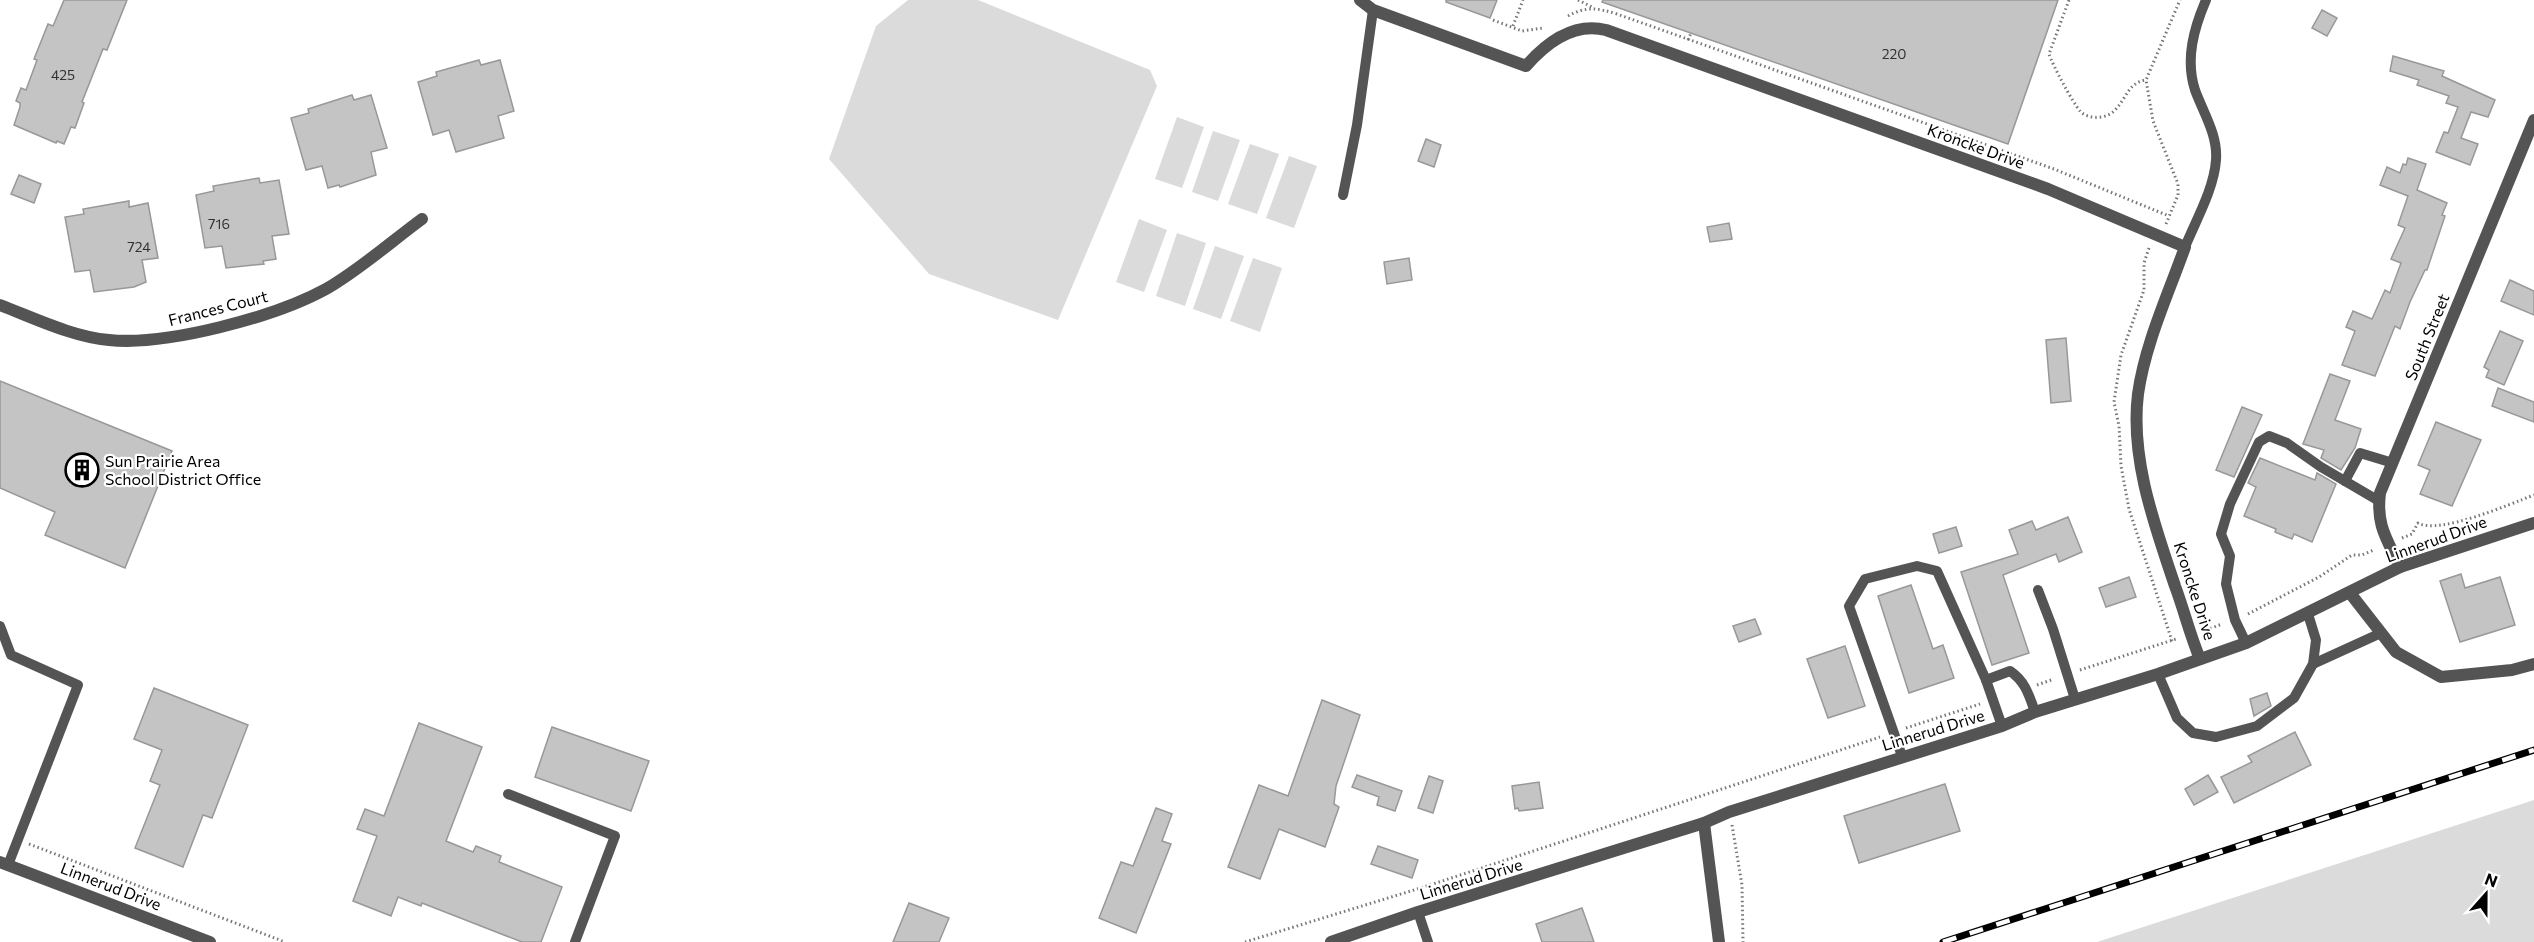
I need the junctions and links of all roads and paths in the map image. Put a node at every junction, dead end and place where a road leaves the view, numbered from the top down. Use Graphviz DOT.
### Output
graph roads {
  1 [pos="1360,0"];
  2 [pos="1523,0"];
  3 [pos="1578,0"];
  4 [pos="2068,0"];
  5 [pos="2206,0"];
  6 [pos="1594,8"];
  7 [pos="1373,9"];
  8 [pos="1512,27"];
  9 [pos="1691,33"];
  10 [pos="1688,40"];
  11 [pos="1808,74"];
  12 [pos="2146,80"];
  13 [pos="1806,81"];
  14 [pos="1914,111"];
  15 [pos="1911,118"];
  16 [pos="2534,120"];
  17 [pos="1342,195"];
  18 [pos="422,219"];
  19 [pos="2185,247"];
  20 [pos="0,305"];
  21 [pos="2393,463"];
  22 [pos="2345,481"];
  23 [pos="2534,495"];
  24 [pos="2379,501"];
  25 [pos="2534,523"];
  26 [pos="2412,534"];
  27 [pos="2347,558"];
  28 [pos="2400,567"];
  29 [pos="2038,590"];
  30 [pos="2350,593"];
  31 [pos="2308,614"];
  32 [pos="2235,620"];
  33 [pos="0,626"];
  34 [pos="2206,630"];
  35 [pos="2381,633"];
  36 [pos="2174,640"];
  37 [pos="2246,643"];
  38 [pos="2200,659"];
  39 [pos="2313,664"];
  40 [pos="2534,664"];
  41 [pos="2158,674"];
  42 [pos="2066,675"];
  43 [pos="1986,680"];
  44 [pos="2027,689"];
  45 [pos="2075,699"];
  46 [pos="1993,700"];
  47 [pos="2035,712"];
  48 [pos="2002,726"];
  49 [pos="1894,732"];
  50 [pos="1902,756"];
  51 [pos="508,794"];
  52 [pos="1704,823"];
  53 [pos="1736,837"];
  54 [pos="19,840"];
  55 [pos="4,863"];
  56 [pos="1418,912"];
  57 [pos="210,942"];
  58 [pos="285,942"];
  59 [pos="575,942"];
  60 [pos="1245,942"];
  61 [pos="1331,942"];
  62 [pos="1428,942"];
  63 [pos="1719,942"];
  64 [pos="1743,942"];
  1 -- 7 [label="street, Kroncke Drive"];
  2 -- 8 [label="path"];
  3 -- 6 [label="path"];
  4 -- 12 [label="path"];
  5 -- 19 [label="lane"];
  7 -- 17 [label="lane"];
  7 -- 19 [label="street, Kroncke Drive"];
  9 -- 10 [label="path"];
  11 -- 13 [label="path"];
  14 -- 15 [label="path"];
  16 -- 21 [label="street, South Street"];
  18 -- 20 [label="street, Frances Court"];
  19 -- 38 [label="street, Kroncke Drive"];
  21 -- 22 [label="lane"];
  21 -- 24 [label="street, South Street"];
  22 -- 24 [label="lane"];
  22 -- 32 [label="lane"];
  23 -- 26 [label="path"];
  24 -- 28 [label="street, South Street"];
  25 -- 28 [label="street, Linnerud Drive"];
  27 -- 32 [label="path"];
  28 -- 30 [label="street, Linnerud Drive"];
  29 -- 42 [label="lane"];
  30 -- 31 [label="street, Linnerud Drive"];
  30 -- 35 [label="street"];
  31 -- 37 [label="street, Linnerud Drive"];
  31 -- 39 [label="lane"];
  32 -- 34 [label="path"];
  32 -- 37 [label="lane"];
  33 -- 54 [label="lane"];
  35 -- 39 [label="lane"];
  35 -- 40 [label="street"];
  36 -- 42 [label="path"];
  37 -- 38 [label="street, Linnerud Drive"];
  38 -- 41 [label="street, Linnerud Drive"];
  39 -- 41 [label="lane"];
  41 -- 45 [label="street, Linnerud Drive"];
  42 -- 44 [label="path"];
  42 -- 45 [label="lane"];
  43 -- 44 [label="lane"];
  43 -- 46 [label="lane"];
  43 -- 49 [label="lane"];
  44 -- 47 [label="lane"];
  45 -- 47 [label="street, Linnerud Drive"];
  46 -- 48 [label="lane"];
  46 -- 49 [label="path"];
  47 -- 48 [label="street, Linnerud Drive"];
  48 -- 50 [label="street, Linnerud Drive"];
  49 -- 50 [label="lane"];
  49 -- 60 [label="path"];
  50 -- 52 [label="street, Linnerud Drive"];
  51 -- 59 [label="lane"];
  52 -- 56 [label="street, Linnerud Drive"];
  52 -- 63 [label="street"];
  53 -- 64 [label="path"];
  54 -- 55 [label="lane"];
  54 -- 58 [label="path"];
  55 -- 57 [label="street, Linnerud Drive"];
  56 -- 61 [label="street, Linnerud Drive"];
  56 -- 62 [label="lane"];
}
